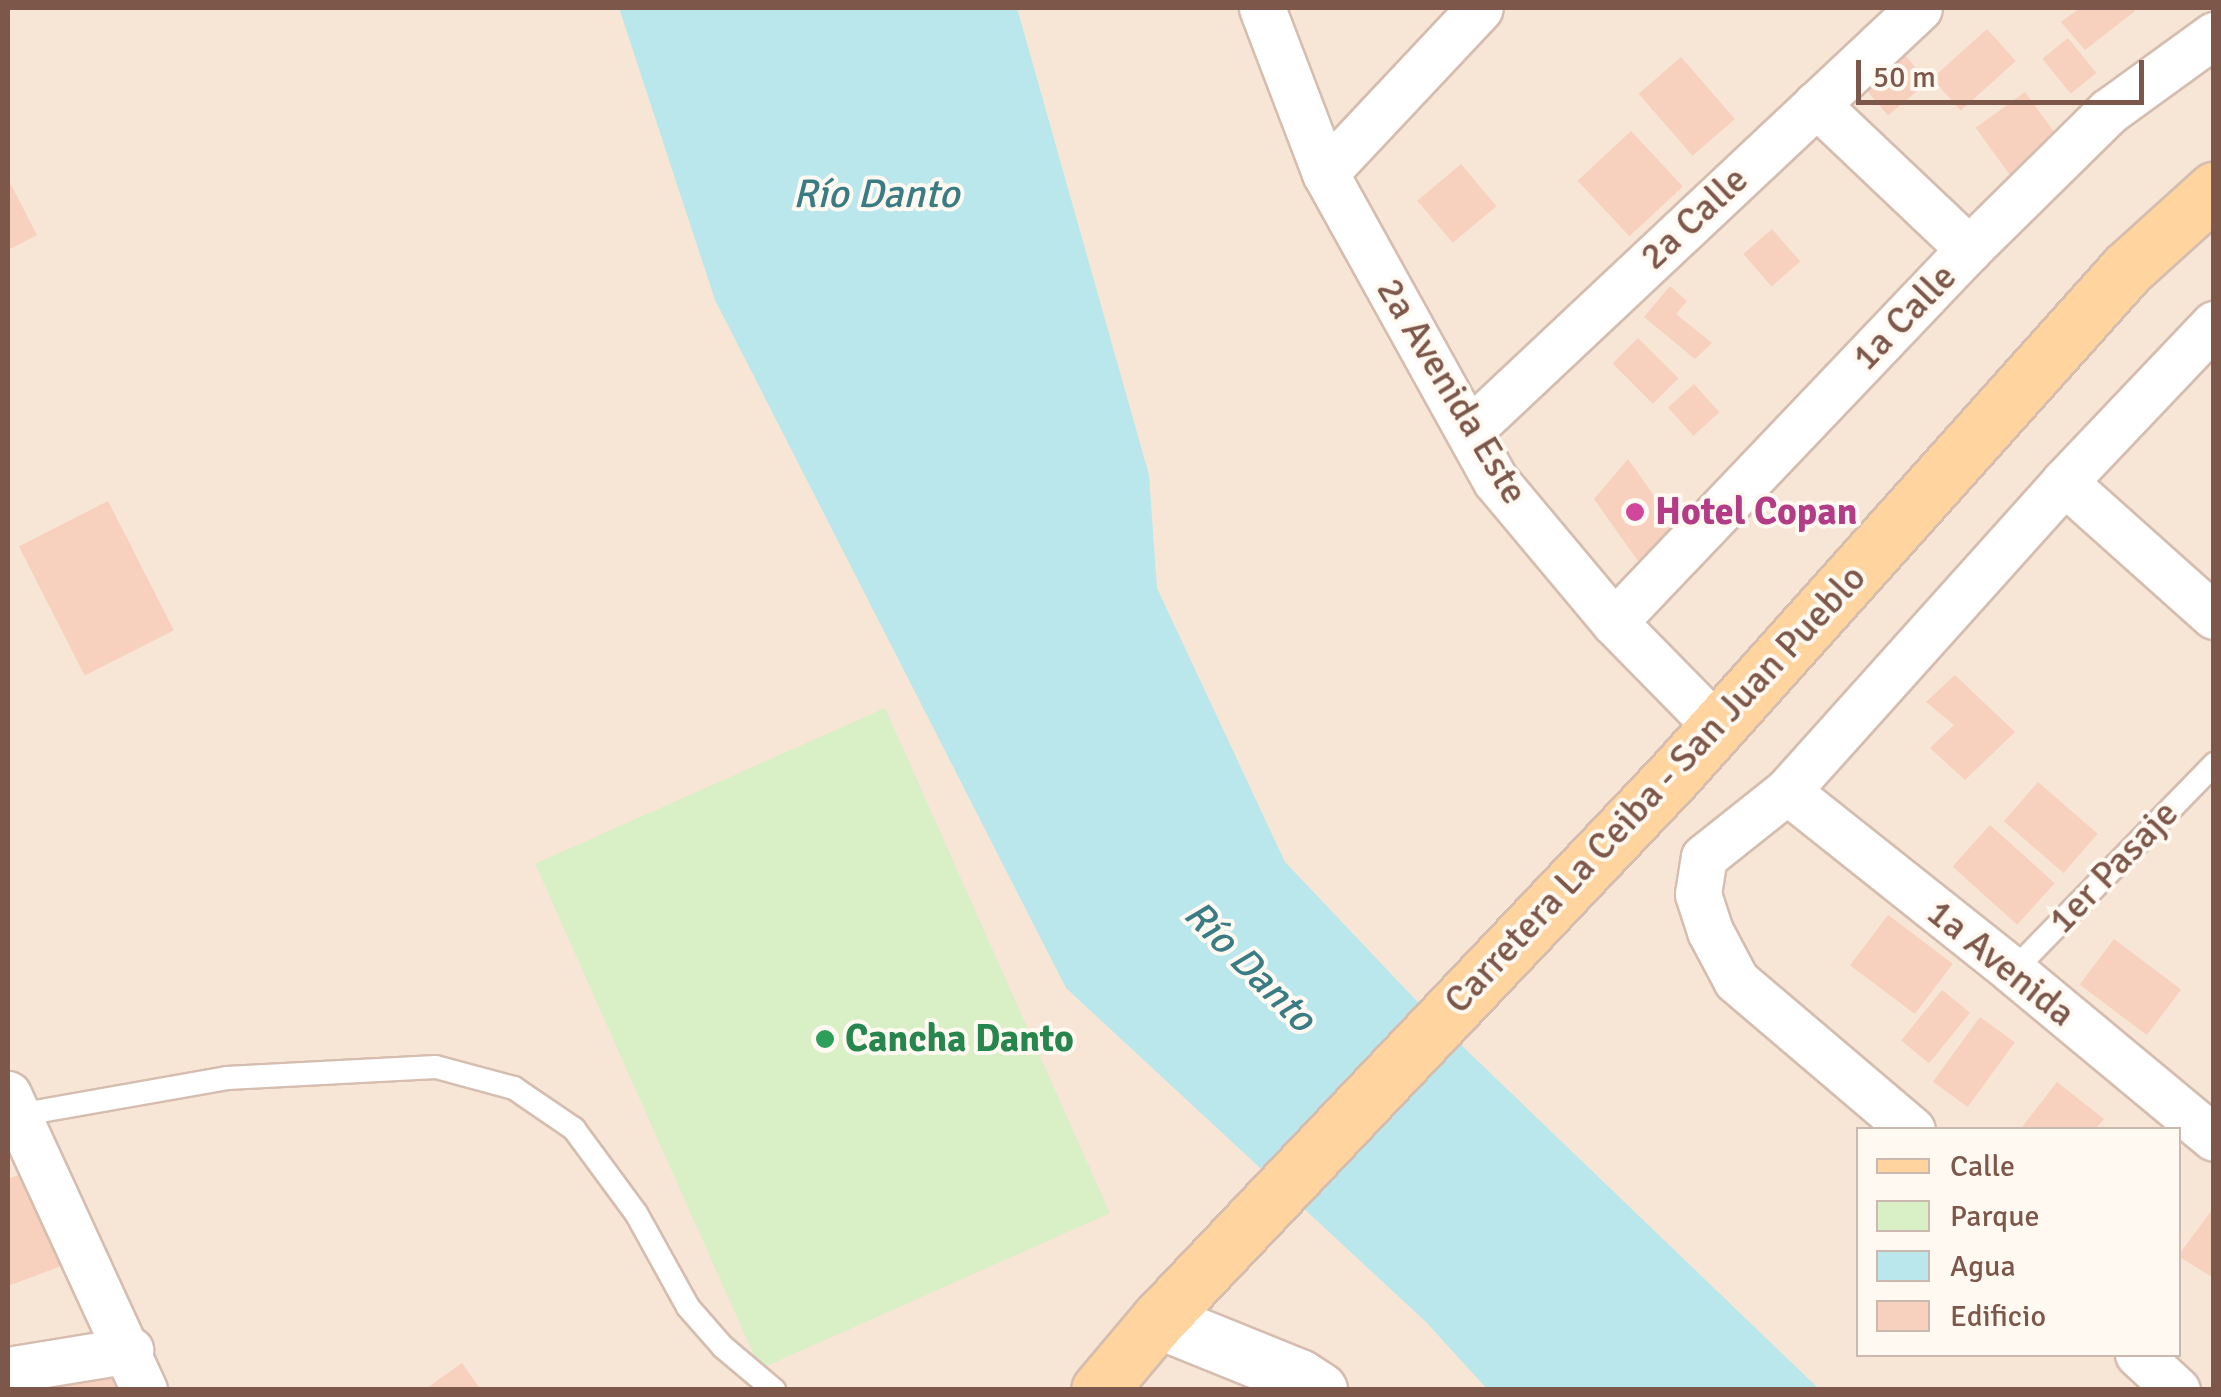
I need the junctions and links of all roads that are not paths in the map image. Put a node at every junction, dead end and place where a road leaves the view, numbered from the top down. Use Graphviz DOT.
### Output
graph roads {
  1 [pos="1262,8"];
  2 [pos="1480,8"];
  3 [pos="1919,8"];
  4 [pos="2214,35"];
  5 [pos="1816,104"];
  6 [pos="1325,173"];
  7 [pos="2214,190"];
  8 [pos="1968,249"];
  9 [pos="2214,324"];
  10 [pos="1470,430"];
  11 [pos="2064,482"];
  12 [pos="2214,616"];
  13 [pos="1614,622"];
  14 [pos="1717,727"];
  15 [pos="2214,764"];
  16 [pos="1786,792"];
  17 [pos="2013,970"];
  18 [pos="12,1104"];
  19 [pos="1908,1127"];
  20 [pos="2214,1138"];
  21 [pos="1158,1320"];
  22 [pos="2141,1357"];
  23 [pos="8,1370"];
  24 [pos="137,1370"];
  25 [pos="774,1390"];
  26 [pos="1099,1390"];
  27 [pos="1319,1390"];
  28 [pos="2176,1390"];
  1 -- 6 [label="street, 2a Avenida Este"];
  2 -- 6 [label="street"];
  3 -- 5 [label="street, 2a Calle"];
  4 -- 8 [label="street, 1a Calle"];
  5 -- 8 [label="street"];
  5 -- 10 [label="street, 2a Calle"];
  6 -- 10 [label="street, 2a Avenida Este"];
  7 -- 14 [label="main road, Carretera La Ceiba - San Juan Pueblo"];
  8 -- 13 [label="street, 1a Calle"];
  9 -- 11 [label="street"];
  10 -- 13 [label="street, 2a Avenida Este"];
  11 -- 12 [label="street"];
  11 -- 16 [label="street"];
  13 -- 14 [label="street, 2a Avenida Este"];
  14 -- 21 [label="main road, Carretera La Ceiba - San Juan Pueblo"];
  15 -- 17 [label="lane, 1er Pasaje"];
  16 -- 17 [label="street, 1a Avenida"];
  16 -- 19 [label="street"];
  17 -- 20 [label="street, 1a Avenida"];
  18 -- 24 [label="street"];
  18 -- 25 [label="lane"];
  21 -- 26 [label="main road, Carretera La Ceiba - San Juan Pueblo"];
  21 -- 27 [label="street"];
  22 -- 28 [label="street"];
  23 -- 24 [label="street"];
}
